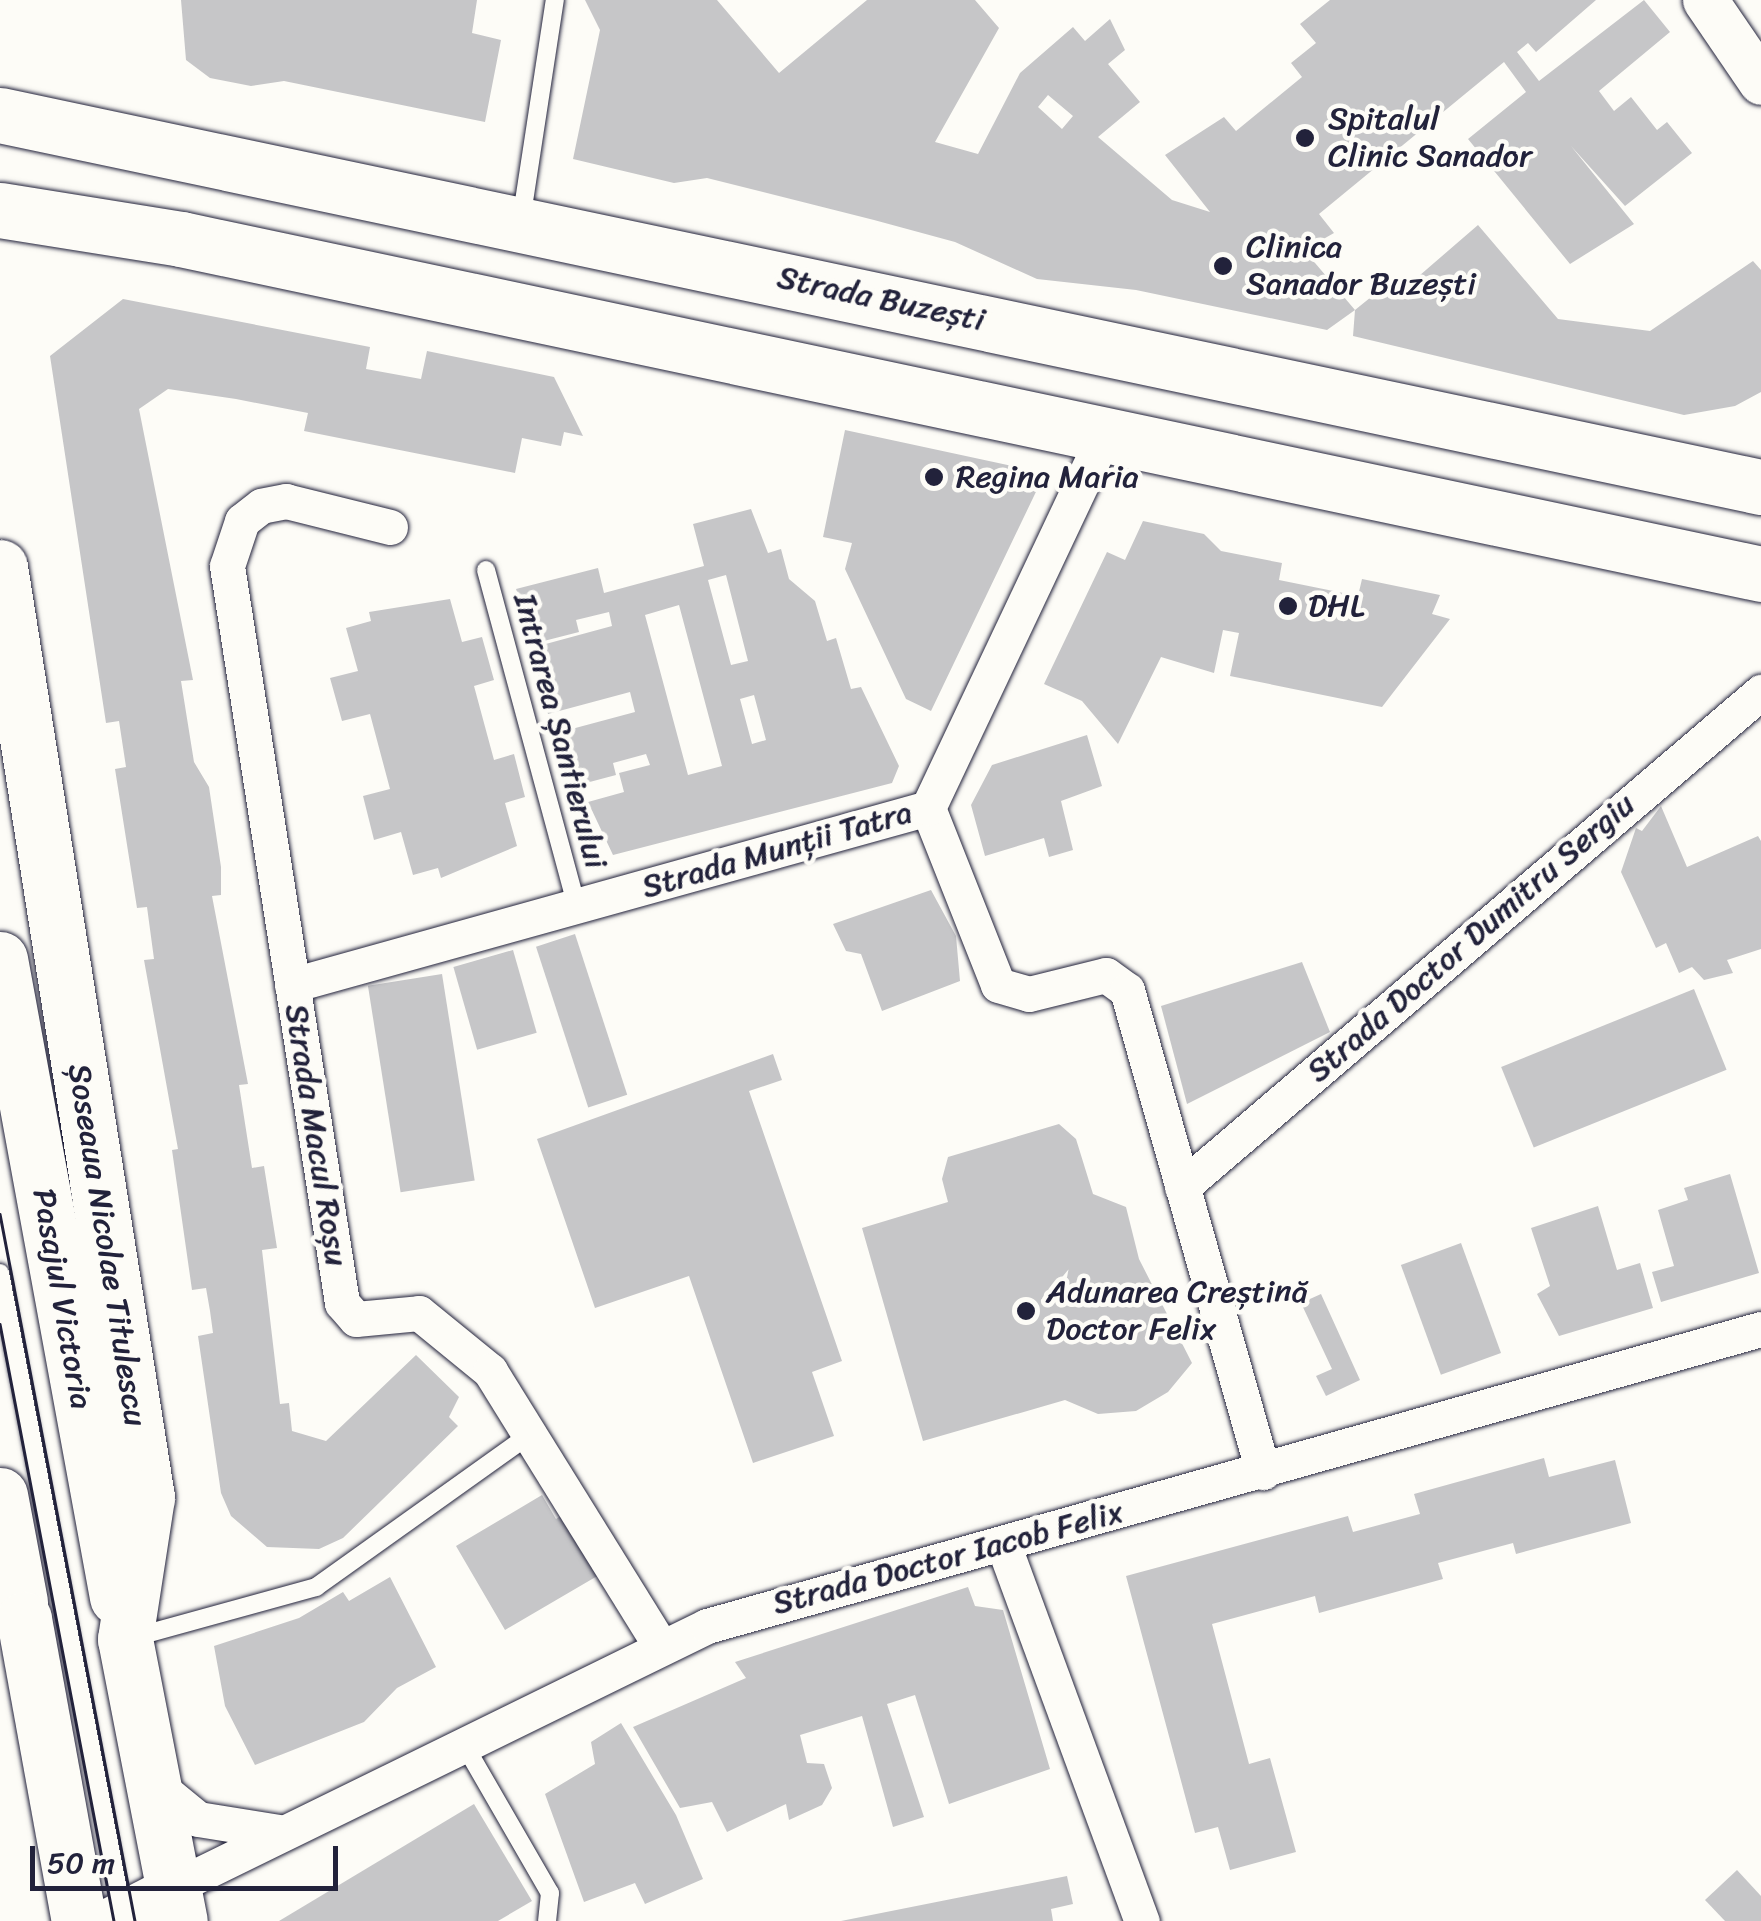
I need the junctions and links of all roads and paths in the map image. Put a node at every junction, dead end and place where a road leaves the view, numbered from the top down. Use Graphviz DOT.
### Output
graph roads {
  1 [pos="555,0"];
  2 [pos="1705,0"];
  3 [pos="1761,82"];
  4 [pos="0,115"];
  5 [pos="0,210"];
  6 [pos="521,222"];
  7 [pos="1102,440"];
  8 [pos="1761,487"];
  9 [pos="390,527"];
  10 [pos="0,567"];
  11 [pos="486,570"];
  12 [pos="1761,574"];
  13 [pos="1761,692"];
  14 [pos="928,808"];
  15 [pos="576,907"];
  16 [pos="0,959"];
  17 [pos="292,985"];
  18 [pos="1182,1187"];
  19 [pos="0,1273"];
  20 [pos="1761,1329"];
  21 [pos="533,1432"];
  22 [pos="1263,1472"];
  23 [pos="0,1495"];
  24 [pos="1004,1544"];
  25 [pos="0,1567"];
  26 [pos="24,1620"];
  27 [pos="125,1639"];
  28 [pos="661,1647"];
  29 [pos="465,1746"];
  30 [pos="152,1782"];
  31 [pos="280,1832"];
  32 [pos="177,1904"];
  33 [pos="108,1919"];
  34 [pos="547,1921"];
  35 [pos="1142,1921"];
  1 -- 6 [label="lane"];
  2 -- 3 [label="street"];
  4 -- 6 [label="main road, Strada Buzești"];
  5 -- 7 [label="main road"];
  6 -- 8 [label="main road, Strada Buzești"];
  7 -- 12 [label="main road"];
  7 -- 14 [label="street, Strada Munții Tatra"];
  9 -- 17 [label="street, Strada Macul Roșu"];
  10 -- 27 [label="main road, Șoseaua Nicolae Titulescu"];
  11 -- 15 [label="lane, Intrarea Șantierului"];
  13 -- 18 [label="street, Strada Doctor Dumitru Sergiu"];
  14 -- 15 [label="street, Strada Munții Tatra"];
  14 -- 18 [label="street"];
  15 -- 17 [label="street, Strada Munții Tatra"];
  16 -- 27 [label="main road, Pasajul Victoria"];
  17 -- 21 [label="street, Strada Macul Roșu"];
  18 -- 22 [label="street"];
  19 -- 33 [label="lane, Pasajul Victoria"];
  20 -- 22 [label="street, Strada Doctor Iacob Felix"];
  21 -- 27 [label="lane"];
  21 -- 28 [label="street, Strada Macul Roșu"];
  22 -- 24 [label="street, Strada Doctor Iacob Felix"];
  23 -- 26 [label="main road"];
  24 -- 28 [label="street, Strada Doctor Iacob Felix"];
  24 -- 35 [label="street"];
  25 -- 26 [label="main road"];
  26 -- 33 [label="main road"];
  27 -- 30 [label="main road, Șoseaua Nicolae Titulescu"];
  28 -- 29 [label="street, Strada Doctor Iacob Felix"];
  29 -- 31 [label="street, Strada Doctor Iacob Felix"];
  29 -- 34 [label="lane"];
  30 -- 31 [label="street"];
  30 -- 32 [label="main road, Șoseaua Nicolae Titulescu"];
  31 -- 32 [label="street, Strada Doctor Iacob Felix"];
  32 -- 33 [label="street"];
}
